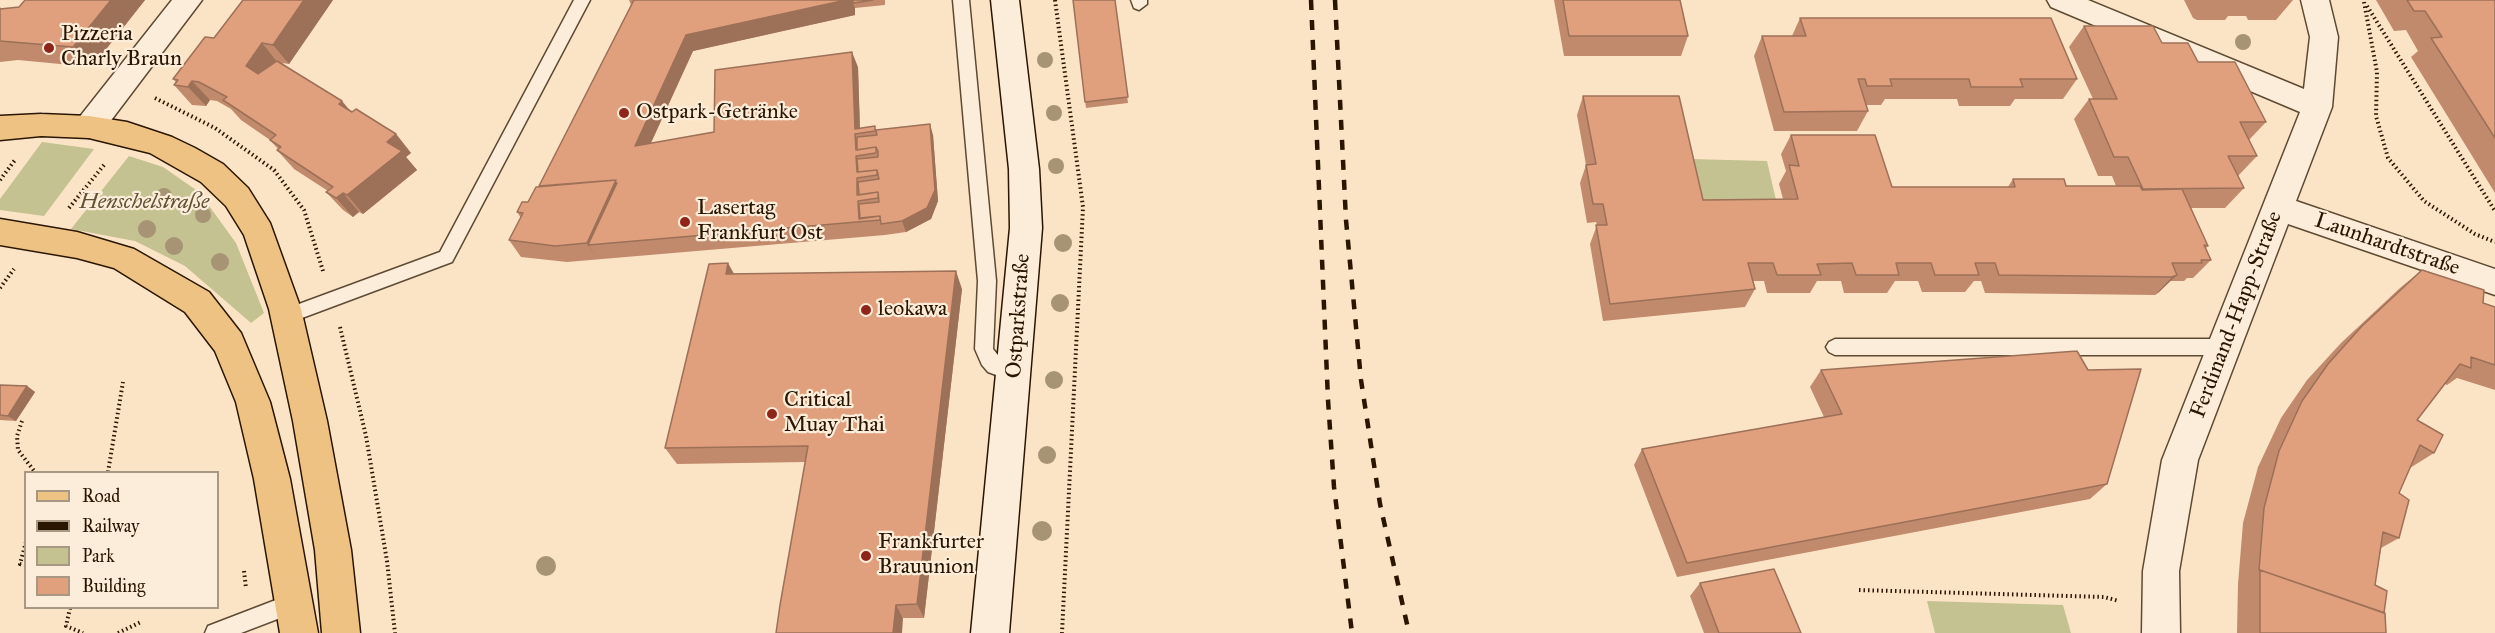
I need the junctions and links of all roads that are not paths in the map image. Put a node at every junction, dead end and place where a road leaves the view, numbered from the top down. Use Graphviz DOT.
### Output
graph roads {
  1 [pos="188,0"];
  2 [pos="582,0"];
  3 [pos="961,0"];
  4 [pos="1005,0"];
  5 [pos="2061,0"];
  6 [pos="2315,0"];
  7 [pos="2317,106"];
  8 [pos="89,127"];
  9 [pos="0,128"];
  10 [pos="2279,208"];
  11 [pos="0,233"];
  12 [pos="2495,282"];
  13 [pos="286,316"];
  14 [pos="2223,347"];
  15 [pos="1835,348"];
  16 [pos="1015,374"];
  17 [pos="296,618"];
  18 [pos="2160,621"];
  19 [pos="215,633"];
  20 [pos="341,633"];
  21 [pos="990,633"];
  1 -- 8 [label="street"];
  2 -- 13 [label="lane"];
  3 -- 16 [label="lane"];
  4 -- 16 [label="street, Ostparkstraße"];
  5 -- 7 [label="street"];
  6 -- 7 [label="street, Ferdinand-Happ-Straße"];
  7 -- 10 [label="street, Ferdinand-Happ-Straße"];
  8 -- 9 [label="main road"];
  8 -- 13 [label="main road"];
  10 -- 12 [label="street, Launhardtstraße"];
  10 -- 14 [label="street, Ferdinand-Happ-Straße"];
  11 -- 17 [label="main road"];
  13 -- 20 [label="main road"];
  14 -- 15 [label="lane"];
  14 -- 18 [label="street, Ferdinand-Happ-Straße"];
  16 -- 21 [label="street, Ostparkstraße"];
  17 -- 19 [label="lane"];
}
